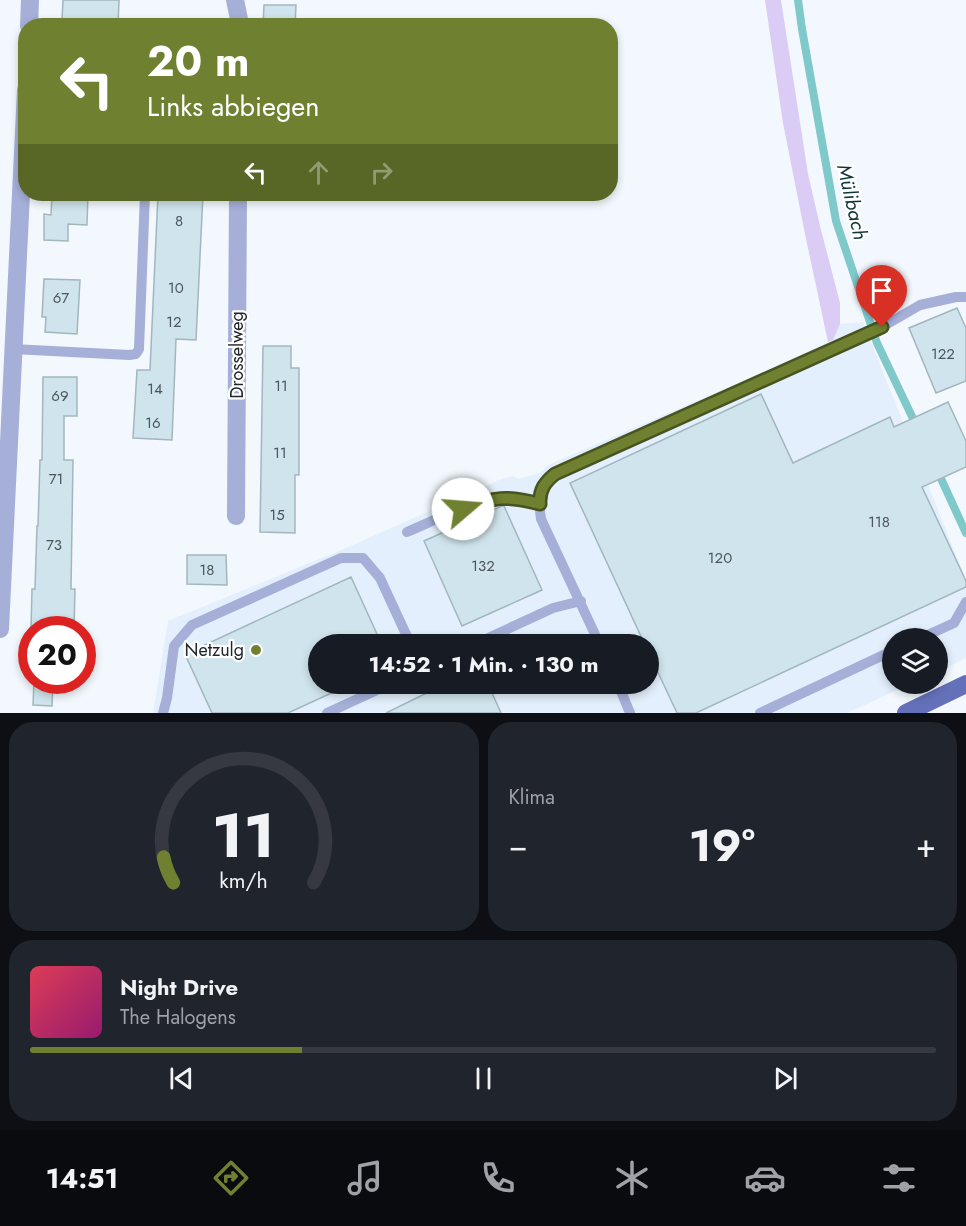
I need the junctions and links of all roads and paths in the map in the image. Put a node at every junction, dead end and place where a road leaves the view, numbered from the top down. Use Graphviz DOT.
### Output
graph roads {
  1 [pos="30,0"];
  2 [pos="235,0"];
  3 [pos="29,18"];
  4 [pos="238,18"];
  5 [pos="20,201"];
  6 [pos="145,201"];
  7 [pos="238,201"];
  8 [pos="966,297"];
  9 [pos="13,349"];
  10 [pos="540,504"];
  11 [pos="236,516"];
  12 [pos="407,532"];
  13 [pos="581,601"];
  14 [pos="966,602"];
  15 [pos="943,628"];
  16 [pos="0,629"];
  17 [pos="406,634"];
  18 [pos="497,634"];
  19 [pos="595,634"];
  20 [pos="882,656"];
  21 [pos="966,684"];
  22 [pos="368,694"];
  23 [pos="622,694"];
  24 [pos="163,713"];
  25 [pos="327,713"];
  26 [pos="630,713"];
  27 [pos="760,713"];
  28 [pos="906,713"];
  1 -- 3 [label="street"];
  2 -- 4 [label="street"];
  5 -- 9 [label="street"];
  6 -- 9 [label="lane"];
  7 -- 11 [label="street, Drosselweg"];
  8 -- 10 [label="lane"];
  9 -- 16 [label="street"];
  10 -- 12 [label="lane"];
  10 -- 13 [label="lane"];
  13 -- 18 [label="lane"];
  13 -- 19 [label="lane"];
  14 -- 15 [label="lane"];
  17 -- 24 [label="lane"];
  20 -- 27 [label="lane"];
  21 -- 28 [label="main road"];
  22 -- 25 [label="lane"];
  23 -- 26 [label="lane"];
}
